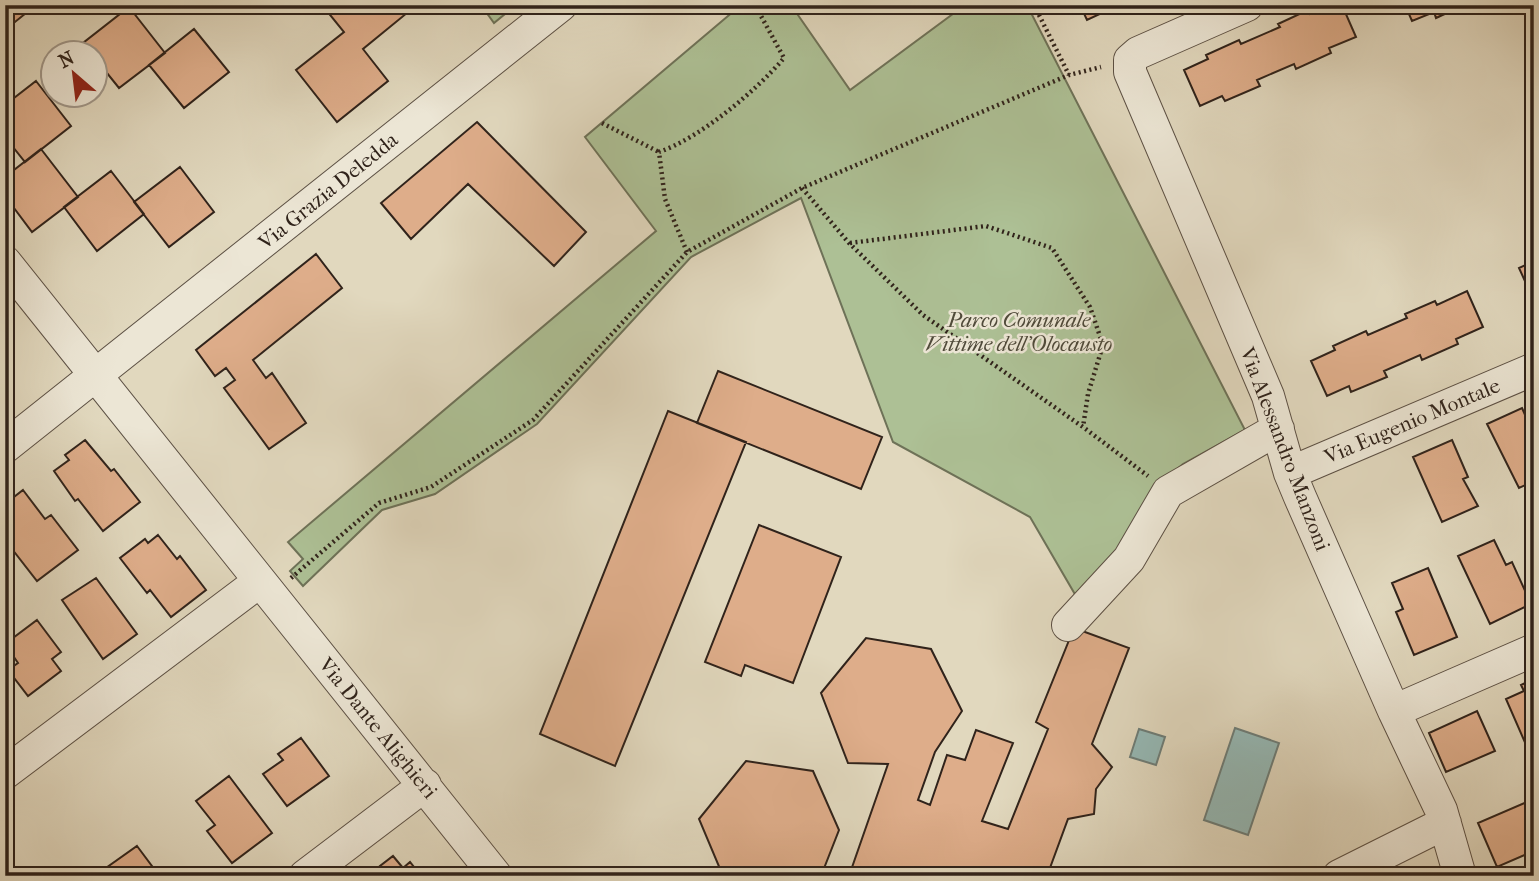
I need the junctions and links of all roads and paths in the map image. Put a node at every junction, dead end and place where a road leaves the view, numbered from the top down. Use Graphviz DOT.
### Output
graph roads {
  1 [pos="561,5"];
  2 [pos="755,5"];
  3 [pos="1034,5"];
  4 [pos="1247,5"];
  5 [pos="602,123"];
  6 [pos="659,152"];
  7 [pos="802,188"];
  8 [pos="849,243"];
  9 [pos="687,252"];
  10 [pos="5,262"];
  11 [pos="1534,369"];
  12 [pos="96,377"];
  13 [pos="1083,427"];
  14 [pos="1278,429"];
  15 [pos="5,447"];
  16 [pos="1290,473"];
  17 [pos="1168,492"];
  18 [pos="265,588"];
  19 [pos="1068,625"];
  20 [pos="1534,650"];
  21 [pos="1394,711"];
  22 [pos="5,773"];
  23 [pos="425,785"];
  24 [pos="1445,823"];
  25 [pos="305,876"];
  26 [pos="496,876"];
  27 [pos="1339,876"];
  28 [pos="1460,876"];
  1 -- 12 [label="street, Via Grazia Deledda"];
  2 -- 6 [label="path"];
  3 -- 7 [label="path"];
  4 -- 14 [label="street, Via Alessandro Manzoni"];
  5 -- 6 [label="path"];
  6 -- 9 [label="path"];
  7 -- 8 [label="path"];
  7 -- 9 [label="path"];
  8 -- 13 [label="path"];
  8 -- 13 [label="path"];
  9 -- 18 [label="path"];
  10 -- 12 [label="street, Via Dante Alighieri"];
  11 -- 16 [label="street, Via Eugenio Montale"];
  12 -- 15 [label="street"];
  12 -- 18 [label="street, Via Dante Alighieri"];
  13 -- 17 [label="path"];
  14 -- 16 [label="street, Via Alessandro Manzoni"];
  14 -- 17 [label="street"];
  16 -- 21 [label="street, Via Alessandro Manzoni"];
  17 -- 19 [label="street"];
  18 -- 22 [label="street"];
  18 -- 23 [label="street, Via Dante Alighieri"];
  20 -- 21 [label="street"];
  21 -- 24 [label="street, Via Alessandro Manzoni"];
  23 -- 25 [label="street"];
  23 -- 26 [label="street, Via Dante Alighieri"];
  24 -- 27 [label="street"];
  24 -- 28 [label="street, Via Alessandro Manzoni"];
}
